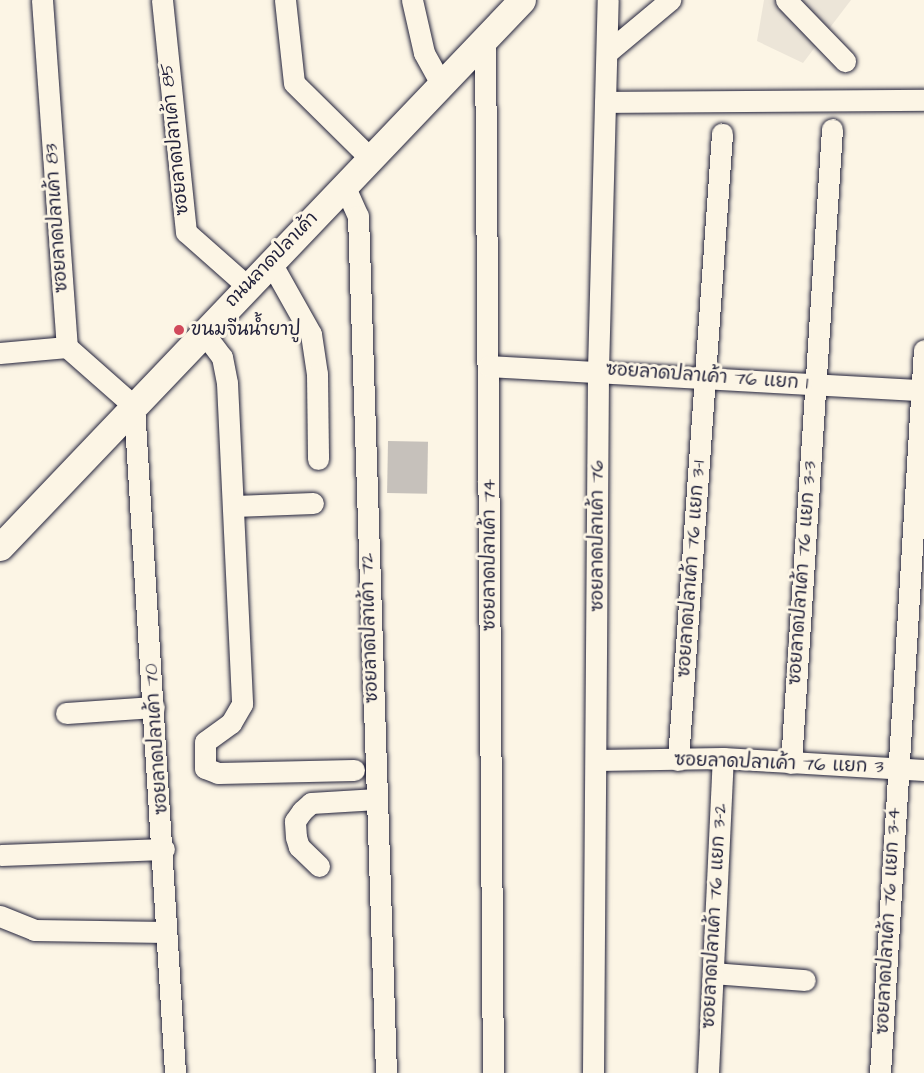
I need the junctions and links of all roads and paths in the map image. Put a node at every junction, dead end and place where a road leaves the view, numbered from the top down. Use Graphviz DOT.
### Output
graph roads {
  1 [pos="42,0"];
  2 [pos="162,0"];
  3 [pos="285,0"];
  4 [pos="412,0"];
  5 [pos="522,0"];
  6 [pos="608,0"];
  7 [pos="670,0"];
  8 [pos="786,0"];
  9 [pos="485,38"];
  10 [pos="609,51"];
  11 [pos="845,61"];
  12 [pos="441,84"];
  13 [pos="924,100"];
  14 [pos="605,102"];
  15 [pos="832,129"];
  16 [pos="722,134"];
  17 [pos="369,157"];
  18 [pos="344,185"];
  19 [pos="270,261"];
  20 [pos="246,285"];
  21 [pos="203,332"];
  22 [pos="67,347"];
  23 [pos="924,350"];
  24 [pos="0,353"];
  25 [pos="489,366"];
  26 [pos="598,370"];
  27 [pos="706,377"];
  28 [pos="816,384"];
  29 [pos="922,390"];
  30 [pos="134,406"];
  31 [pos="318,459"];
  32 [pos="313,503"];
  33 [pos="233,506"];
  34 [pos="0,547"];
  35 [pos="154,707"];
  36 [pos="66,712"];
  37 [pos="723,758"];
  38 [pos="597,760"];
  39 [pos="678,760"];
  40 [pos="791,762"];
  41 [pos="899,768"];
  42 [pos="354,770"];
  43 [pos="924,770"];
  44 [pos="377,799"];
  45 [pos="164,849"];
  46 [pos="1,855"];
  47 [pos="319,866"];
  48 [pos="0,916"];
  49 [pos="166,932"];
  50 [pos="713,973"];
  51 [pos="805,980"];
  52 [pos="175,1073"];
  53 [pos="386,1073"];
  54 [pos="494,1073"];
  55 [pos="593,1073"];
  56 [pos="708,1073"];
  57 [pos="880,1073"];
  1 -- 22 [label="street, ซอยลาดปลาเค้า 83"];
  2 -- 20 [label="street, ซอยลาดปลาเค้า 85"];
  3 -- 17 [label="street"];
  4 -- 12 [label="street"];
  5 -- 9 [label="main road, ถนนลาดปลาเค้า"];
  6 -- 10 [label="street, ซอยลาดปลาเค้า 76"];
  7 -- 10 [label="street"];
  8 -- 11 [label="street"];
  9 -- 12 [label="main road, ถนนลาดปลาเค้า"];
  9 -- 25 [label="street, ซอยลาดปลาเค้า 74"];
  10 -- 14 [label="street, ซอยลาดปลาเค้า 76"];
  12 -- 17 [label="main road, ถนนลาดปลาเค้า"];
  13 -- 14 [label="street"];
  14 -- 26 [label="street, ซอยลาดปลาเค้า 76"];
  15 -- 28 [label="street, ซอยลาดปลาเค้า 76 แยก 3-3"];
  16 -- 27 [label="street, ซอยลาดปลาเค้า 76 แยก 3-1"];
  17 -- 18 [label="main road, ถนนลาดปลาเค้า"];
  18 -- 19 [label="main road, ถนนลาดปลาเค้า"];
  18 -- 44 [label="street, ซอยลาดปลาเค้า 72"];
  19 -- 20 [label="main road, ถนนลาดปลาเค้า"];
  19 -- 31 [label="street"];
  20 -- 21 [label="main road, ถนนลาดปลาเค้า"];
  21 -- 30 [label="main road, ถนนลาดปลาเค้า"];
  21 -- 33 [label="street"];
  22 -- 24 [label="street"];
  22 -- 30 [label="street"];
  23 -- 29 [label="street, ซอยลาดปลาเค้า 76 แยก 3-4"];
  25 -- 26 [label="street, ซอยลาดปลาเค้า 76 แยก 1"];
  25 -- 54 [label="street, ซอยลาดปลาเค้า 74"];
  26 -- 27 [label="street, ซอยลาดปลาเค้า 76 แยก 1"];
  26 -- 38 [label="street, ซอยลาดปลาเค้า 76"];
  27 -- 28 [label="street, ซอยลาดปลาเค้า 76 แยก 1"];
  27 -- 39 [label="street, ซอยลาดปลาเค้า 76 แยก 3-1"];
  28 -- 29 [label="street, ซอยลาดปลาเค้า 76 แยก 1"];
  28 -- 40 [label="street, ซอยลาดปลาเค้า 76 แยก 3-3"];
  29 -- 41 [label="street, ซอยลาดปลาเค้า 76 แยก 3-4"];
  30 -- 34 [label="main road, ถนนลาดปลาเค้า"];
  30 -- 35 [label="street, ซอยลาดปลาเค้า 70"];
  32 -- 33 [label="street"];
  33 -- 42 [label="street"];
  35 -- 36 [label="street"];
  35 -- 45 [label="street, ซอยลาดปลาเค้า 70"];
  37 -- 39 [label="street, ซอยลาดปลาเค้า 76 แยก 3"];
  37 -- 40 [label="street, ซอยลาดปลาเค้า 76 แยก 3"];
  37 -- 50 [label="street, ซอยลาดปลาเค้า 76 แยก 3-2"];
  38 -- 39 [label="street, ซอยลาดปลาเค้า 76 แยก 3"];
  38 -- 55 [label="street, ซอยลาดปลาเค้า 76"];
  40 -- 41 [label="street, ซอยลาดปลาเค้า 76 แยก 3"];
  41 -- 43 [label="street, ซอยลาดปลาเค้า 76 แยก 3"];
  41 -- 57 [label="street, ซอยลาดปลาเค้า 76 แยก 3-4"];
  44 -- 47 [label="street"];
  44 -- 53 [label="street, ซอยลาดปลาเค้า 72"];
  45 -- 46 [label="street"];
  45 -- 49 [label="street, ซอยลาดปลาเค้า 70"];
  48 -- 49 [label="street"];
  49 -- 52 [label="street, ซอยลาดปลาเค้า 70"];
  50 -- 51 [label="street"];
  50 -- 56 [label="street, ซอยลาดปลาเค้า 76 แยก 3-2"];
}
